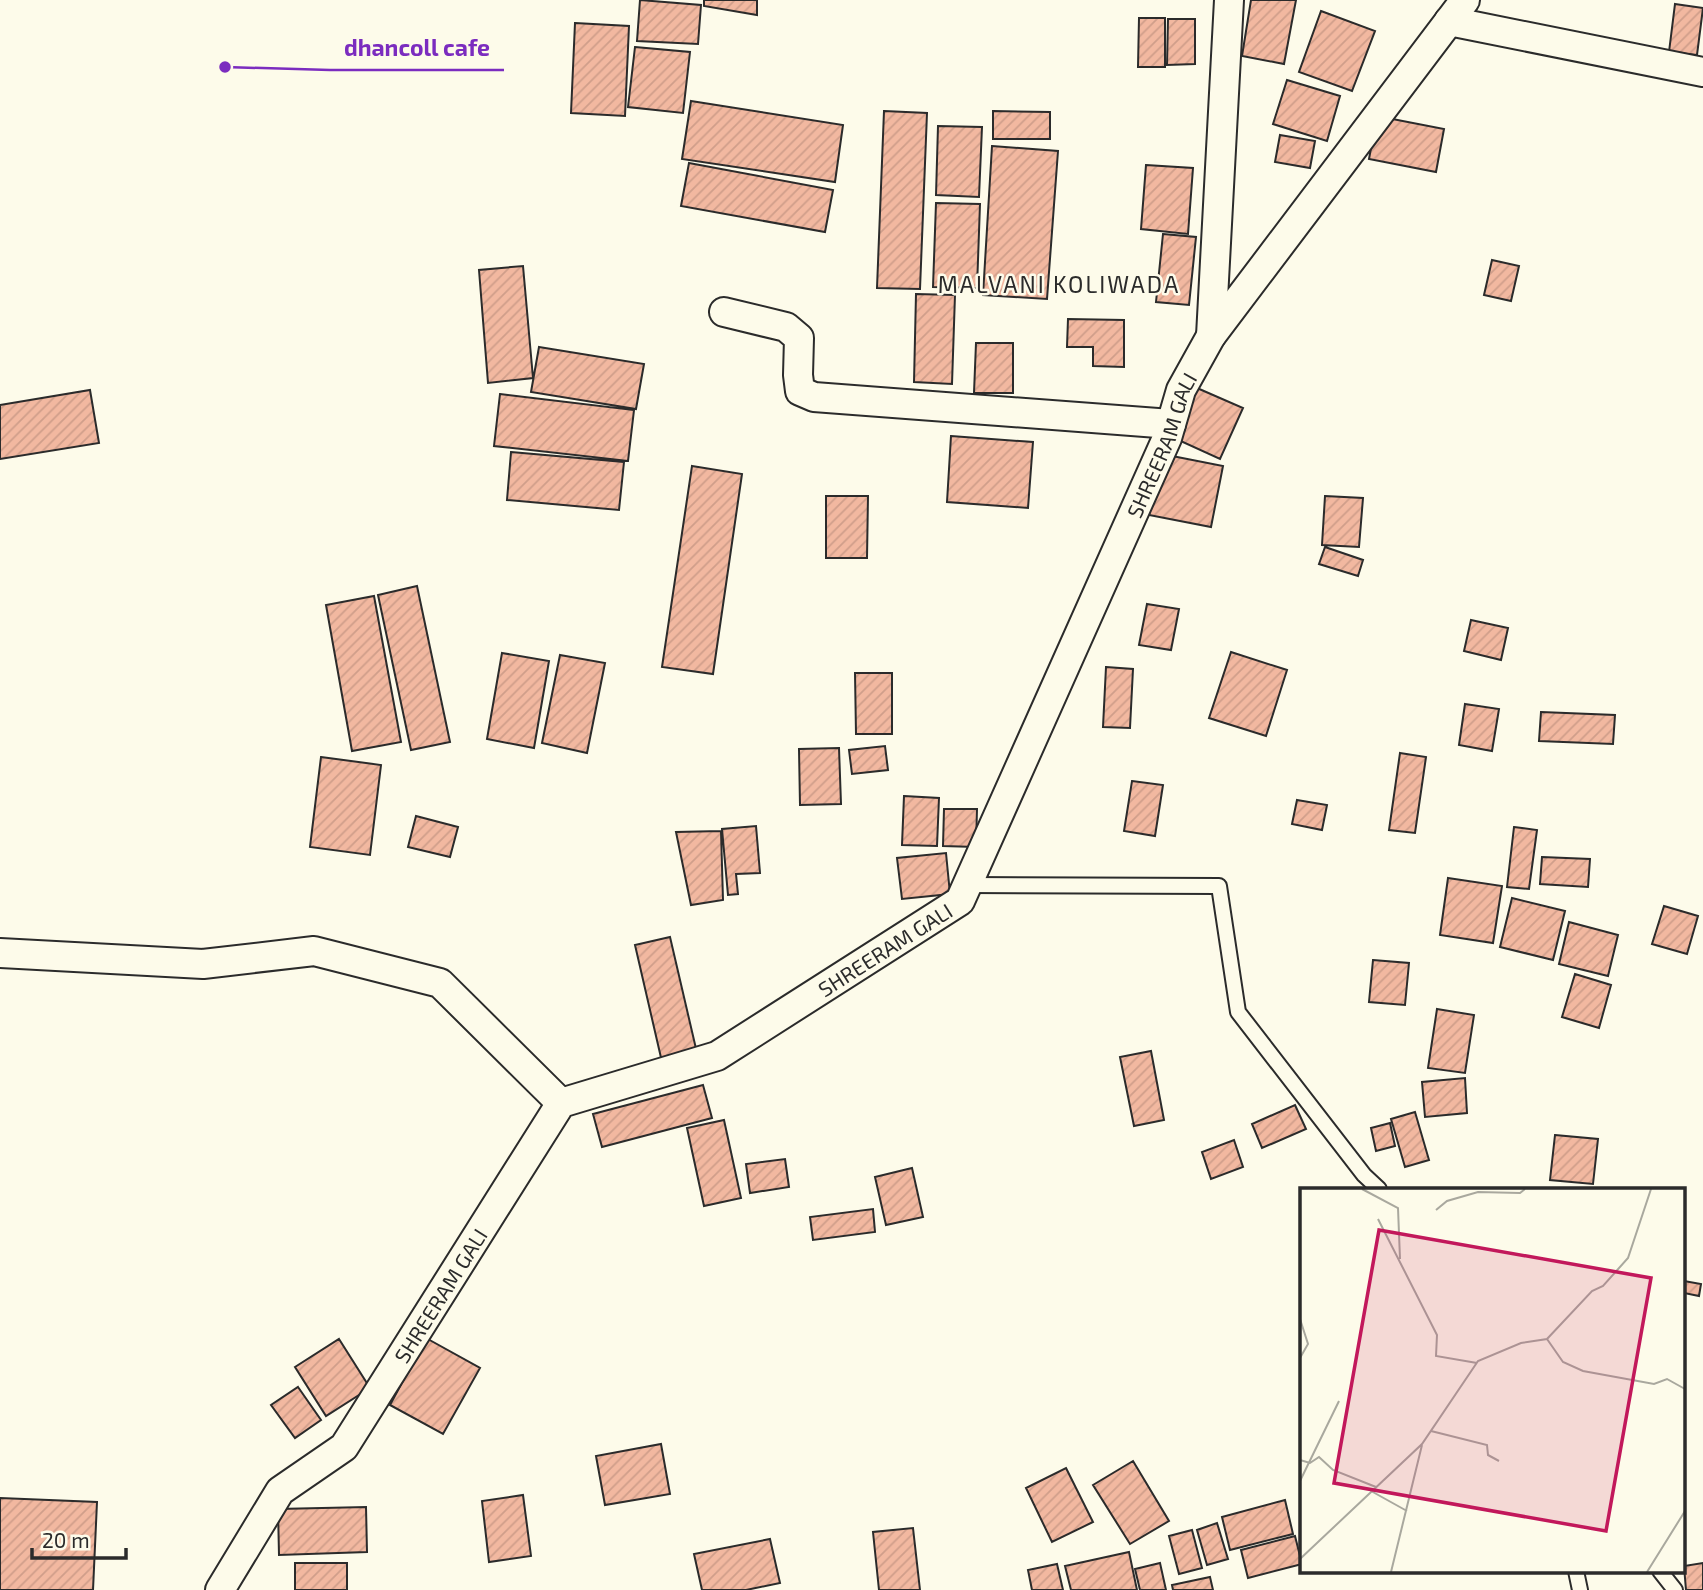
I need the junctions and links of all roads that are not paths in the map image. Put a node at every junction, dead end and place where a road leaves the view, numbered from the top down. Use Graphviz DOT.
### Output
graph roads {
  1 [pos="1229,0"];
  2 [pos="1457,10"];
  3 [pos="1703,72"];
  4 [pos="724,312"];
  5 [pos="1211,336"];
  6 [pos="1171,424"];
  7 [pos="967,885"];
  8 [pos="0,953"];
  9 [pos="561,1103"];
  10 [pos="1377,1188"];
  11 [pos="1576,1572"];
  12 [pos="1661,1572"];
  13 [pos="220,1590"];
  14 [pos="1580,1590"];
  15 [pos="1675,1590"];
  1 -- 5 [label="street"];
  2 -- 3 [label="street"];
  2 -- 5 [label="street, SHREERAM GALI"];
  4 -- 6 [label="street"];
  5 -- 6 [label="street, SHREERAM GALI"];
  6 -- 7 [label="street, SHREERAM GALI"];
  7 -- 9 [label="street, SHREERAM GALI"];
  7 -- 10 [label="lane"];
  8 -- 9 [label="street"];
  9 -- 13 [label="street, SHREERAM GALI"];
  11 -- 14 [label="lane"];
  12 -- 15 [label="lane"];
}
